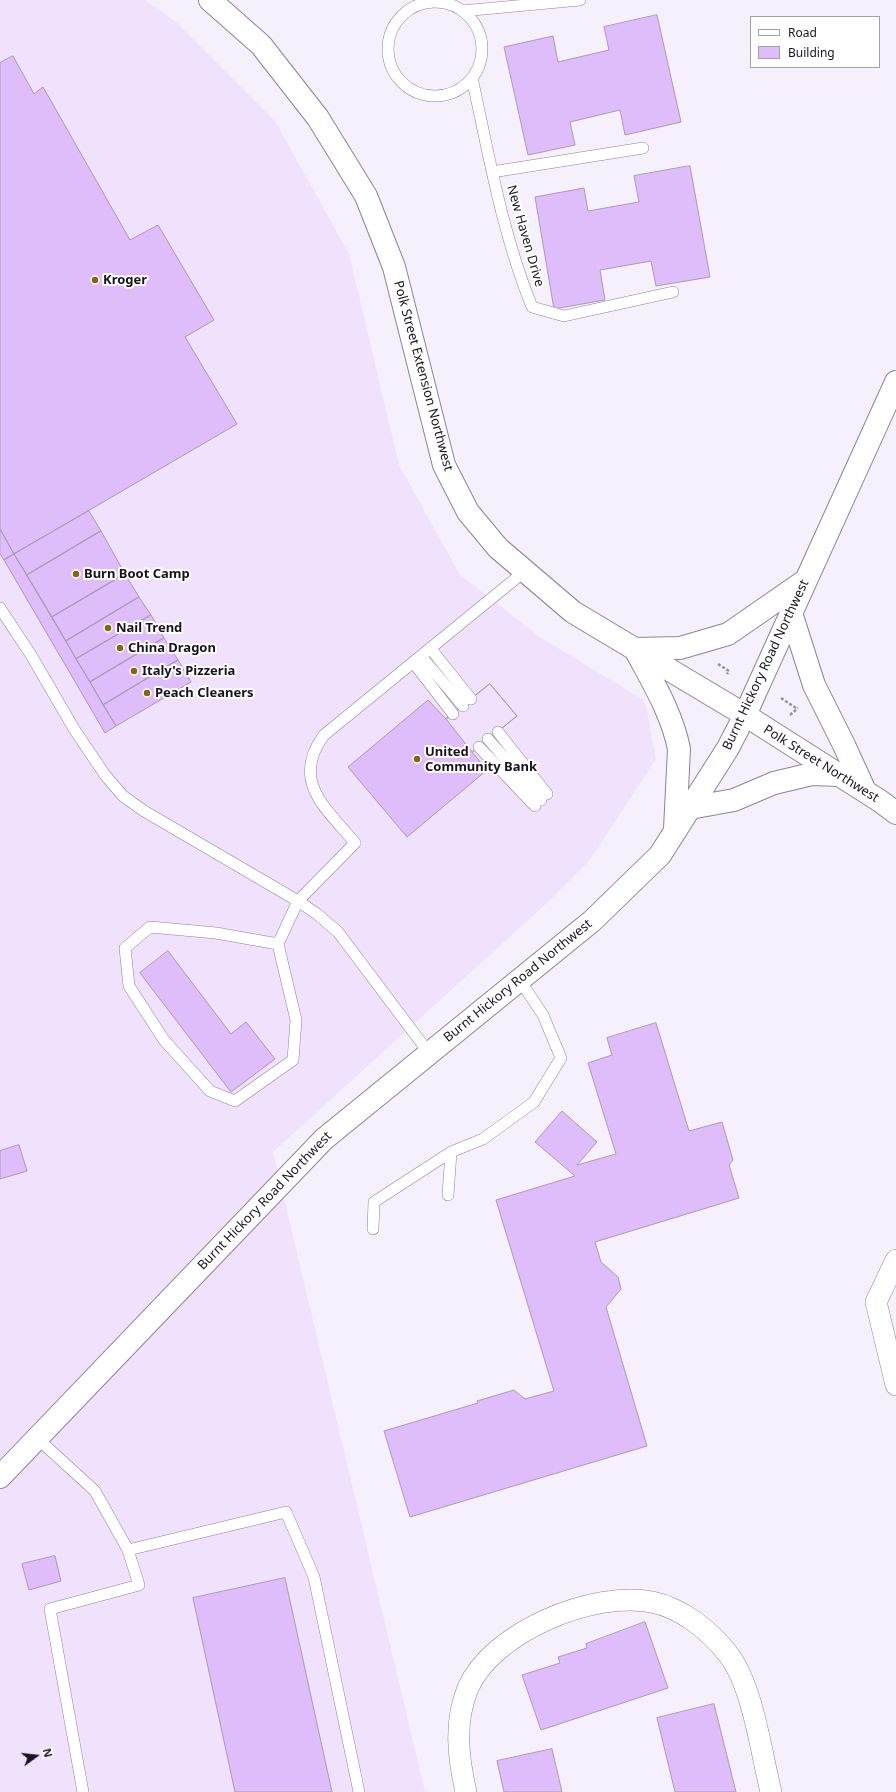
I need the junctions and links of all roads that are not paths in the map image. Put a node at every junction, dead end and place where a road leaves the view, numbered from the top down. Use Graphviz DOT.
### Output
graph roads {
  1 [pos="210,0"];
  2 [pos="580,0"];
  3 [pos="451,2"];
  4 [pos="462,11"];
  5 [pos="472,78"];
  6 [pos="643,148"];
  7 [pos="492,172"];
  8 [pos="673,292"];
  9 [pos="896,382"];
  10 [pos="525,571"];
  11 [pos="806,580"];
  12 [pos="0,608"];
  13 [pos="791,613"];
  14 [pos="430,648"];
  15 [pos="635,649"];
  16 [pos="417,659"];
  17 [pos="453,714"];
  18 [pos="745,715"];
  19 [pos="498,732"];
  20 [pos="488,739"];
  21 [pos="479,747"];
  22 [pos="839,775"];
  23 [pos="865,792"];
  24 [pos="541,800"];
  25 [pos="690,808"];
  26 [pos="896,813"];
  27 [pos="675,831"];
  28 [pos="298,901"];
  29 [pos="278,944"];
  30 [pos="518,979"];
  31 [pos="429,1053"];
  32 [pos="451,1152"];
  33 [pos="448,1195"];
  34 [pos="373,1229"];
  35 [pos="896,1260"];
  36 [pos="896,1385"];
  37 [pos="37,1438"];
  38 [pos="0,1477"];
  39 [pos="128,1550"];
  40 [pos="83,1792"];
  41 [pos="359,1792"];
  42 [pos="466,1792"];
  43 [pos="771,1792"];
  1 -- 10 [label="street, Polk Street Extension Northwest"];
  2 -- 4 [label="lane"];
  3 -- 4 [label="lane"];
  3 -- 5 [label="lane"];
  4 -- 5 [label="lane"];
  5 -- 7 [label="lane, New Haven Drive"];
  6 -- 7 [label="lane"];
  7 -- 8 [label="lane, New Haven Drive"];
  9 -- 11 [label="street, Burnt Hickory Road Northwest"];
  10 -- 14 [label="lane"];
  10 -- 15 [label="street, Polk Street Extension Northwest"];
  11 -- 13 [label="street, Burnt Hickory Road Northwest"];
  11 -- 15 [label="street"];
  12 -- 28 [label="lane"];
  13 -- 18 [label="street, Burnt Hickory Road Northwest"];
  13 -- 23 [label="street"];
  14 -- 16 [label="lane"];
  14 -- 16 [label="lane"];
  15 -- 18 [label="street, Polk Street Extension Northwest"];
  15 -- 27 [label="street"];
  16 -- 17 [label="lane"];
  16 -- 28 [label="lane"];
  18 -- 22 [label="street, Polk Street Northwest"];
  18 -- 25 [label="street, Burnt Hickory Road Northwest"];
  19 -- 24 [label="lane"];
  20 -- 24 [label="lane"];
  21 -- 24 [label="lane"];
  22 -- 23 [label="street, Polk Street Northwest"];
  22 -- 25 [label="street"];
  23 -- 26 [label="street, Polk Street Northwest"];
  25 -- 27 [label="street, Burnt Hickory Road Northwest"];
  27 -- 30 [label="street, Burnt Hickory Road Northwest"];
  28 -- 29 [label="lane"];
  28 -- 31 [label="lane"];
  29 -- 29 [label="lane"];
  30 -- 31 [label="street, Burnt Hickory Road Northwest"];
  30 -- 32 [label="lane"];
  31 -- 37 [label="street, Burnt Hickory Road Northwest"];
  32 -- 33 [label="lane"];
  32 -- 34 [label="lane"];
  35 -- 36 [label="street"];
  37 -- 38 [label="street, Burnt Hickory Road Northwest"];
  37 -- 39 [label="lane"];
  39 -- 40 [label="lane"];
  39 -- 41 [label="lane"];
  42 -- 43 [label="street"];
}
